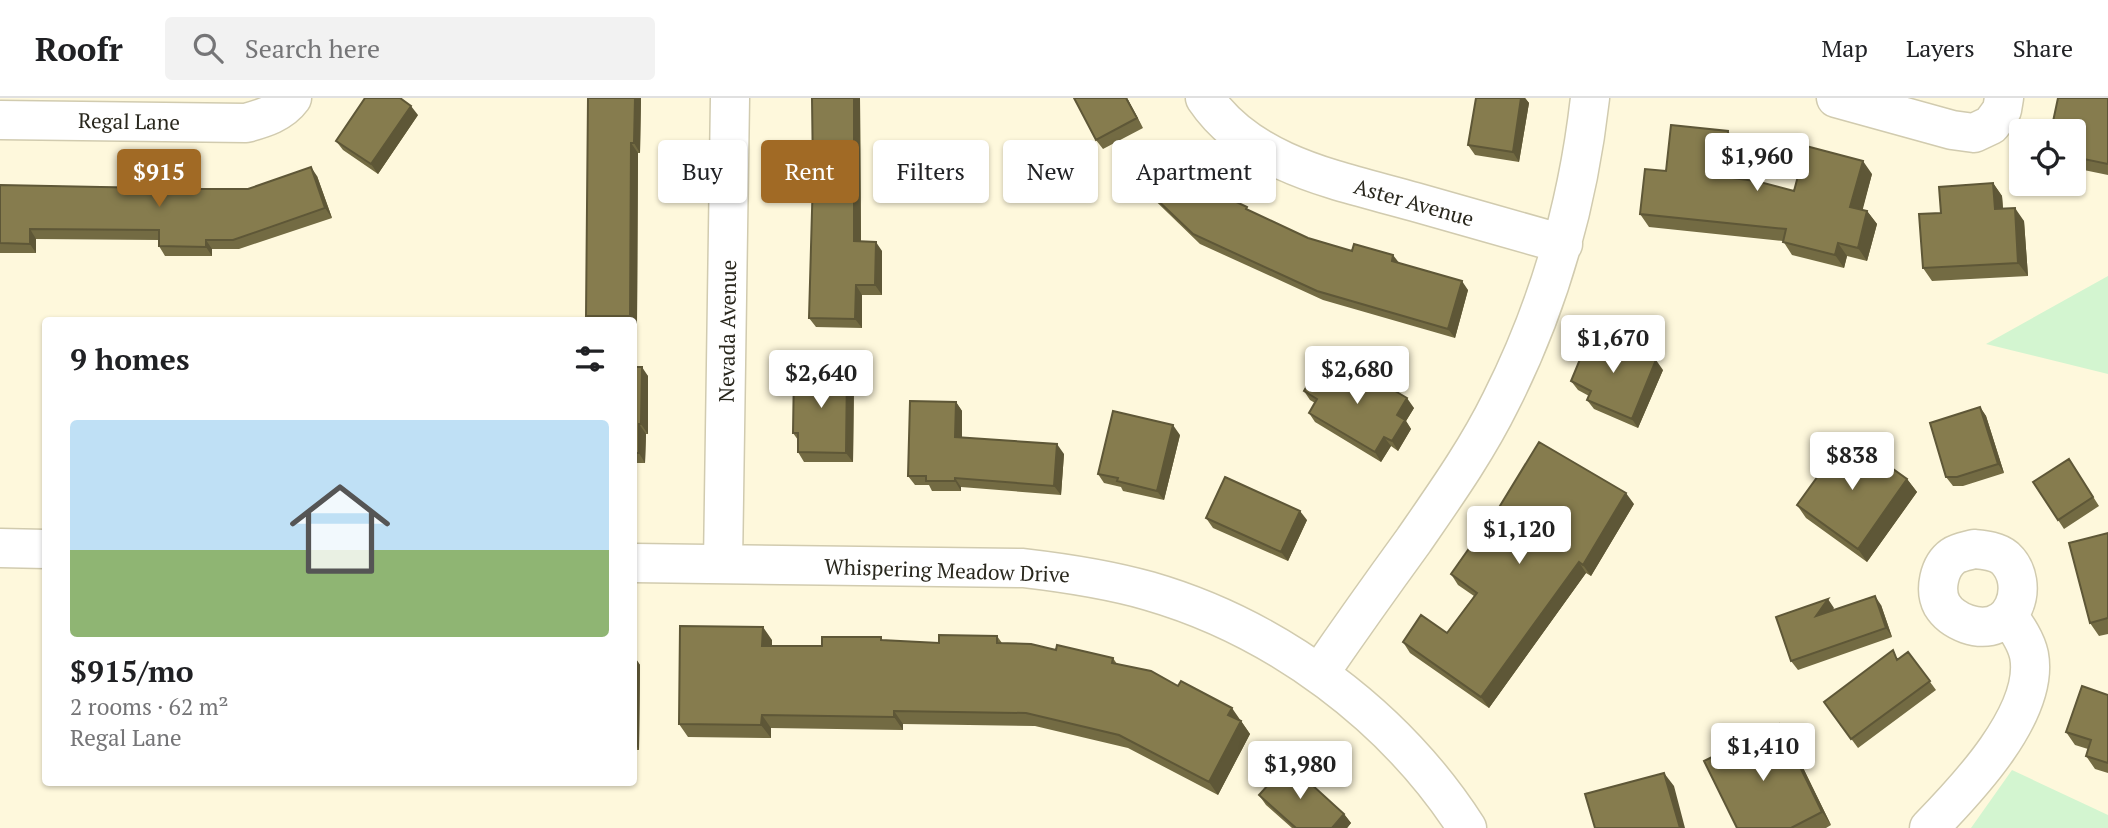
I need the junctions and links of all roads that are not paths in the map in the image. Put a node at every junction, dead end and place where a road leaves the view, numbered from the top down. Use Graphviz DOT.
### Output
graph roads {
  1 [pos="292,98"];
  2 [pos="730,98"];
  3 [pos="1205,98"];
  4 [pos="1590,98"];
  5 [pos="1836,98"];
  6 [pos="2004,98"];
  7 [pos="1925,110"];
  8 [pos="0,120"];
  9 [pos="1563,244"];
  10 [pos="0,548"];
  11 [pos="42,549"];
  12 [pos="637,563"];
  13 [pos="723,564"];
  14 [pos="2009,617"];
  15 [pos="1319,674"];
  16 [pos="1467,828"];
  17 [pos="1929,828"];
  1 -- 8 [label="street, Regal Lane"];
  2 -- 13 [label="street, Nevada Avenue"];
  3 -- 9 [label="street, Aster Avenue"];
  4 -- 9 [label="street"];
  5 -- 7 [label="street"];
  6 -- 7 [label="street"];
  9 -- 15 [label="street"];
  10 -- 11 [label="street"];
  12 -- 13 [label="street, Whispering Meadow Drive"];
  13 -- 15 [label="street, Whispering Meadow Drive"];
  14 -- 17 [label="street"];
  15 -- 16 [label="street, Whispering Meadow Drive"];
}
